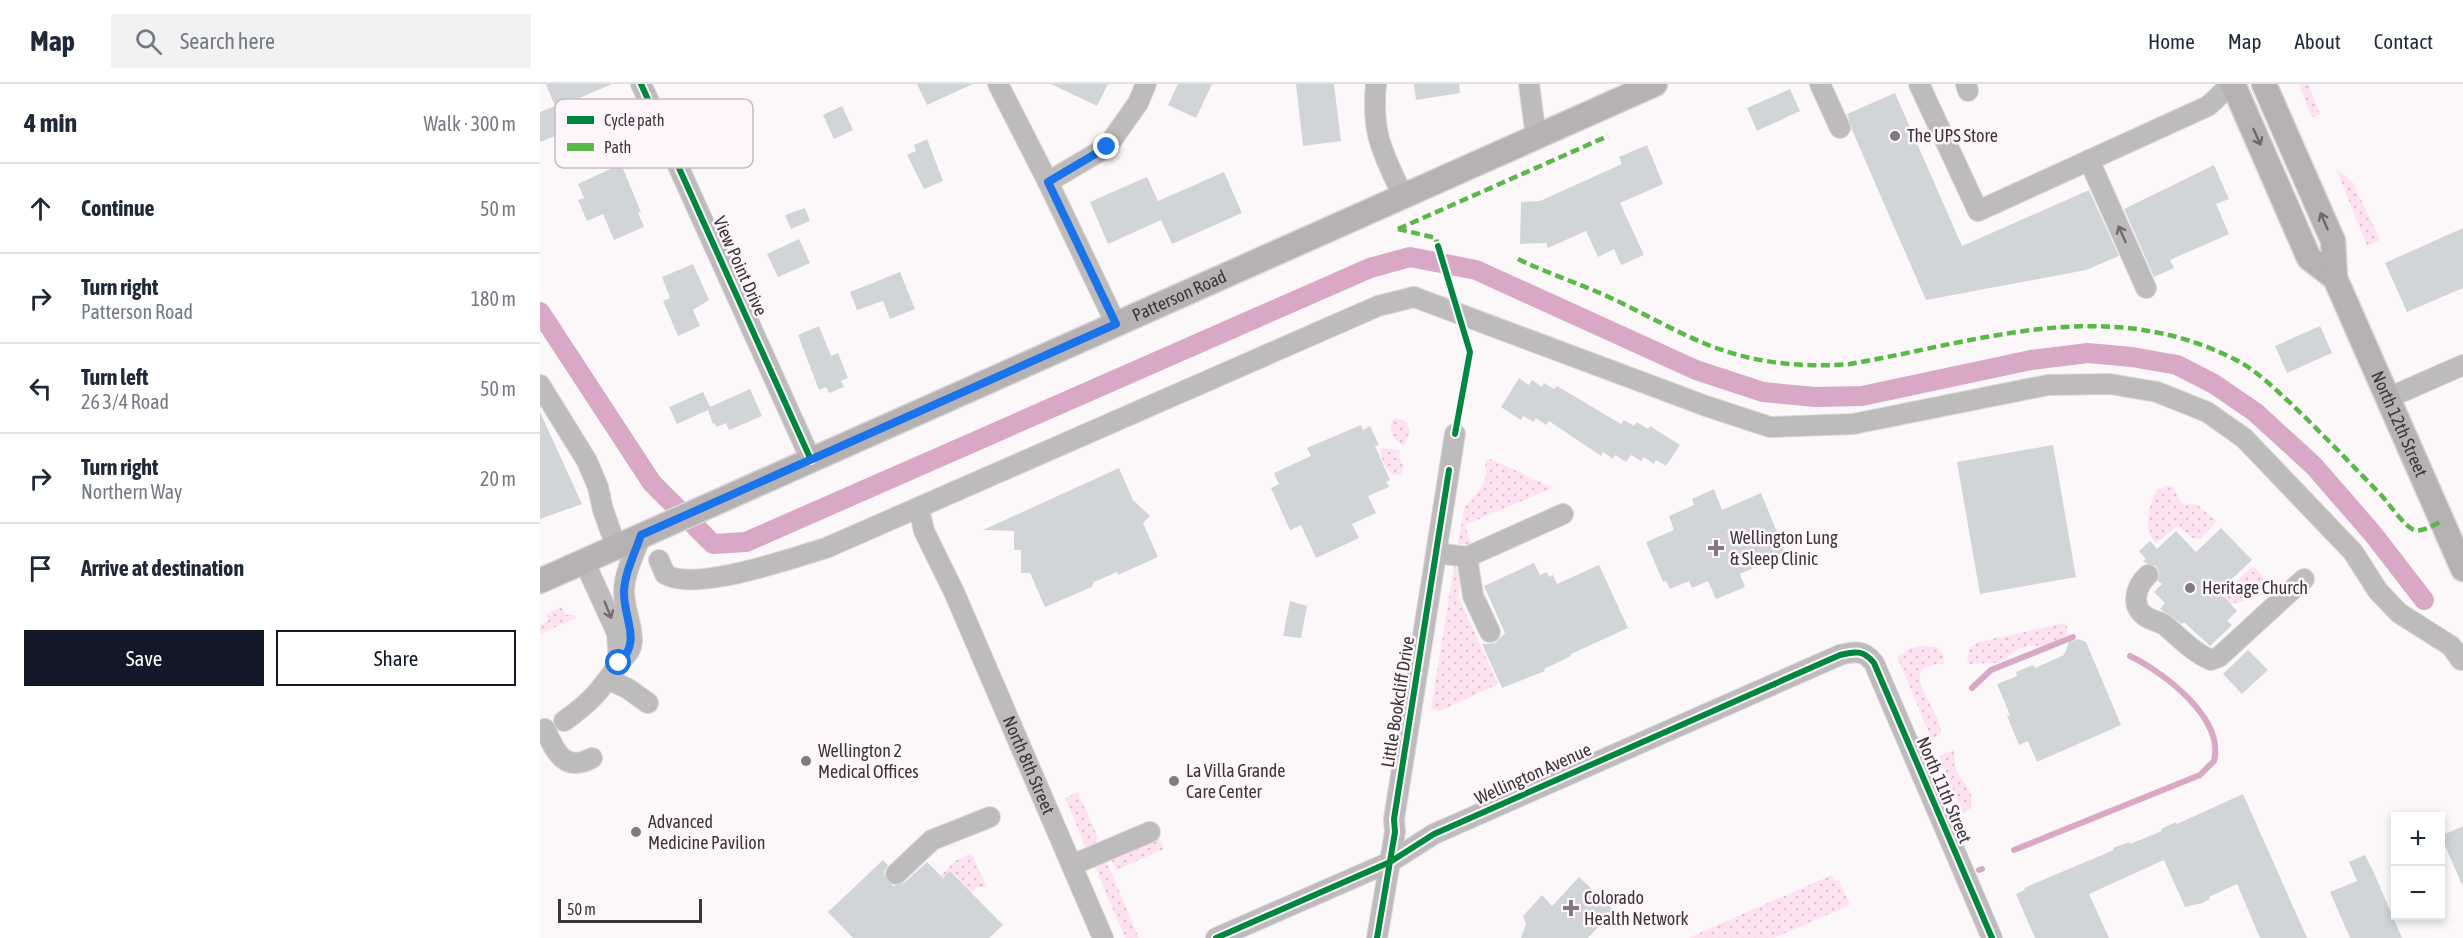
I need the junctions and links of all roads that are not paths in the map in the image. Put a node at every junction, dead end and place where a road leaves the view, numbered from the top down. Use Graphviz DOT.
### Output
graph roads {
  1 [pos="641,84"];
  2 [pos="998,84"];
  3 [pos="1146,84"];
  4 [pos="1376,84"];
  5 [pos="1529,84"];
  6 [pos="1655,84"];
  7 [pos="1820,84"];
  8 [pos="1919,84"];
  9 [pos="2233,84"];
  10 [pos="2264,84"];
  11 [pos="648,99"];
  12 [pos="1840,128"];
  13 [pos="1536,137"];
  14 [pos="2089,160"];
  15 [pos="679,168"];
  16 [pos="1048,182"];
  17 [pos="1403,196"];
  18 [pos="2335,278"];
  19 [pos="2146,288"];
  20 [pos="1116,324"];
  21 [pos="2463,365"];
  22 [pos="540,386"];
  23 [pos="2388,398"];
  24 [pos="1455,434"];
  25 [pos="811,460"];
  26 [pos="919,508"];
  27 [pos="1563,514"];
  28 [pos="641,535"];
  29 [pos="616,546"];
  30 [pos="1437,553"];
  31 [pos="1467,557"];
  32 [pos="659,560"];
  33 [pos="584,561"];
  34 [pos="2463,569"];
  35 [pos="2148,575"];
  36 [pos="2304,579"];
  37 [pos="540,581"];
  38 [pos="1490,633"];
  39 [pos="1867,654"];
  40 [pos="2461,660"];
  41 [pos="619,663"];
  42 [pos="609,680"];
  43 [pos="648,703"];
  44 [pos="564,721"];
  45 [pos="545,729"];
  46 [pos="592,758"];
  47 [pos="990,817"];
  48 [pos="1137,831"];
  49 [pos="1390,862"];
  50 [pos="1072,865"];
  51 [pos="896,874"];
  52 [pos="1104,938"];
  53 [pos="1216,938"];
  54 [pos="1377,938"];
  55 [pos="1992,938"];
  1 -- 11 [label="street, View Point Drive"];
  2 -- 16 [label="street"];
  3 -- 16 [label="street"];
  4 -- 17 [label="street"];
  5 -- 13 [label="street"];
  6 -- 13 [label="main road, Patterson Road"];
  7 -- 12 [label="street"];
  8 -- 14 [label="street"];
  9 -- 14 [label="street"];
  9 -- 18 [label="main road, North 12th Street, one-way"];
  18 -- 10 [label="main road, North 12th Street, one-way"];
  13 -- 17 [label="main road, Patterson Road"];
  19 -- 14 [label="street, one-way"];
  15 -- 25 [label="street, View Point Drive"];
  16 -- 20 [label="street"];
  17 -- 20 [label="main road, Patterson Road"];
  18 -- 23 [label="main road, North 12th Street"];
  20 -- 25 [label="main road, Patterson Road"];
  21 -- 23 [label="street"];
  22 -- 29 [label="street"];
  23 -- 34 [label="main road, North 12th Street"];
  24 -- 30 [label="street, Little Bookcliff Drive"];
  25 -- 28 [label="main road, Patterson Road"];
  26 -- 32 [label="street"];
  26 -- 40 [label="street"];
  26 -- 50 [label="street, North 8th Street"];
  27 -- 31 [label="street"];
  28 -- 29 [label="main road, Patterson Road"];
  28 -- 41 [label="street"];
  29 -- 33 [label="main road, Patterson Road"];
  30 -- 31 [label="street"];
  30 -- 49 [label="street, Little Bookcliff Drive"];
  31 -- 38 [label="street"];
  33 -- 37 [label="main road, Patterson Road"];
  33 -- 41 [label="street, one-way"];
  35 -- 36 [label="street"];
  39 -- 49 [label="street, Wellington Avenue"];
  39 -- 55 [label="street, North 11th Street"];
  41 -- 42 [label="street"];
  42 -- 43 [label="street"];
  42 -- 44 [label="street"];
  45 -- 46 [label="street"];
  47 -- 51 [label="street"];
  48 -- 50 [label="street"];
  49 -- 53 [label="street, Wellington Avenue"];
  49 -- 54 [label="street, Little Bookcliff Drive"];
  50 -- 52 [label="street, North 8th Street"];
}
